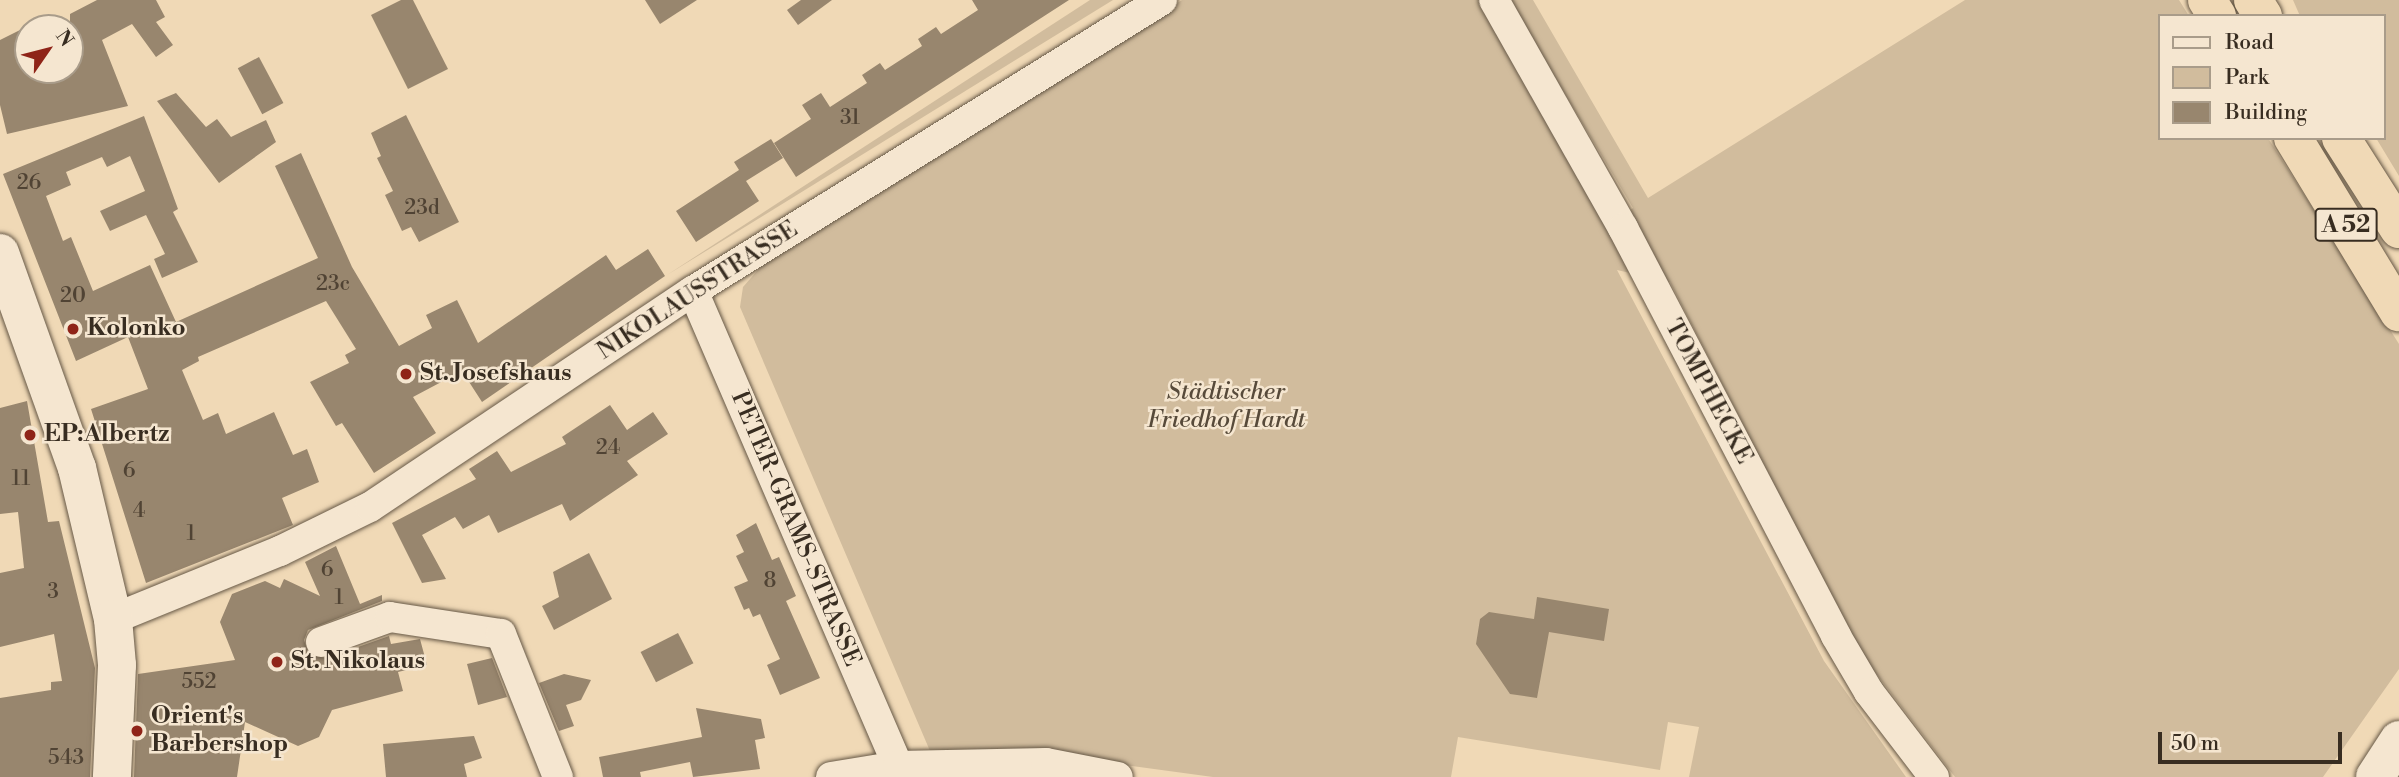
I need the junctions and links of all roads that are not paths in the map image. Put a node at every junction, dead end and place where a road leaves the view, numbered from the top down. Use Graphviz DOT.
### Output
graph roads {
  1 [pos="1162,0"];
  2 [pos="1494,0"];
  3 [pos="2294,140"];
  4 [pos="2342,140"];
  5 [pos="2368,140"];
  6 [pos="2399,194"];
  7 [pos="2399,229"];
  8 [pos="0,253"];
  9 [pos="694,291"];
  10 [pos="2399,312"];
  11 [pos="113,619"];
  12 [pos="321,642"];
  13 [pos="2399,740"];
  14 [pos="898,766"];
  15 [pos="112,777"];
  16 [pos="558,777"];
  17 [pos="831,777"];
  18 [pos="1118,777"];
  19 [pos="1934,777"];
  20 [pos="2375,777"];
  1 -- 9 [label="street, NIKOLAUSSTRASSE"];
  2 -- 19 [label="street, TOMPHECKE"];
  3 -- 10 [label="highway, A 52"];
  4 -- 7 [label="highway, A 52"];
  5 -- 6 [label="highway"];
  8 -- 11 [label="main road"];
  9 -- 11 [label="street, NIKOLAUSSTRASSE"];
  9 -- 14 [label="street, PETER-GRAMS-STRASSE"];
  11 -- 15 [label="main road"];
  12 -- 16 [label="street"];
  13 -- 20 [label="main road"];
  14 -- 17 [label="street"];
  14 -- 18 [label="street"];
}
